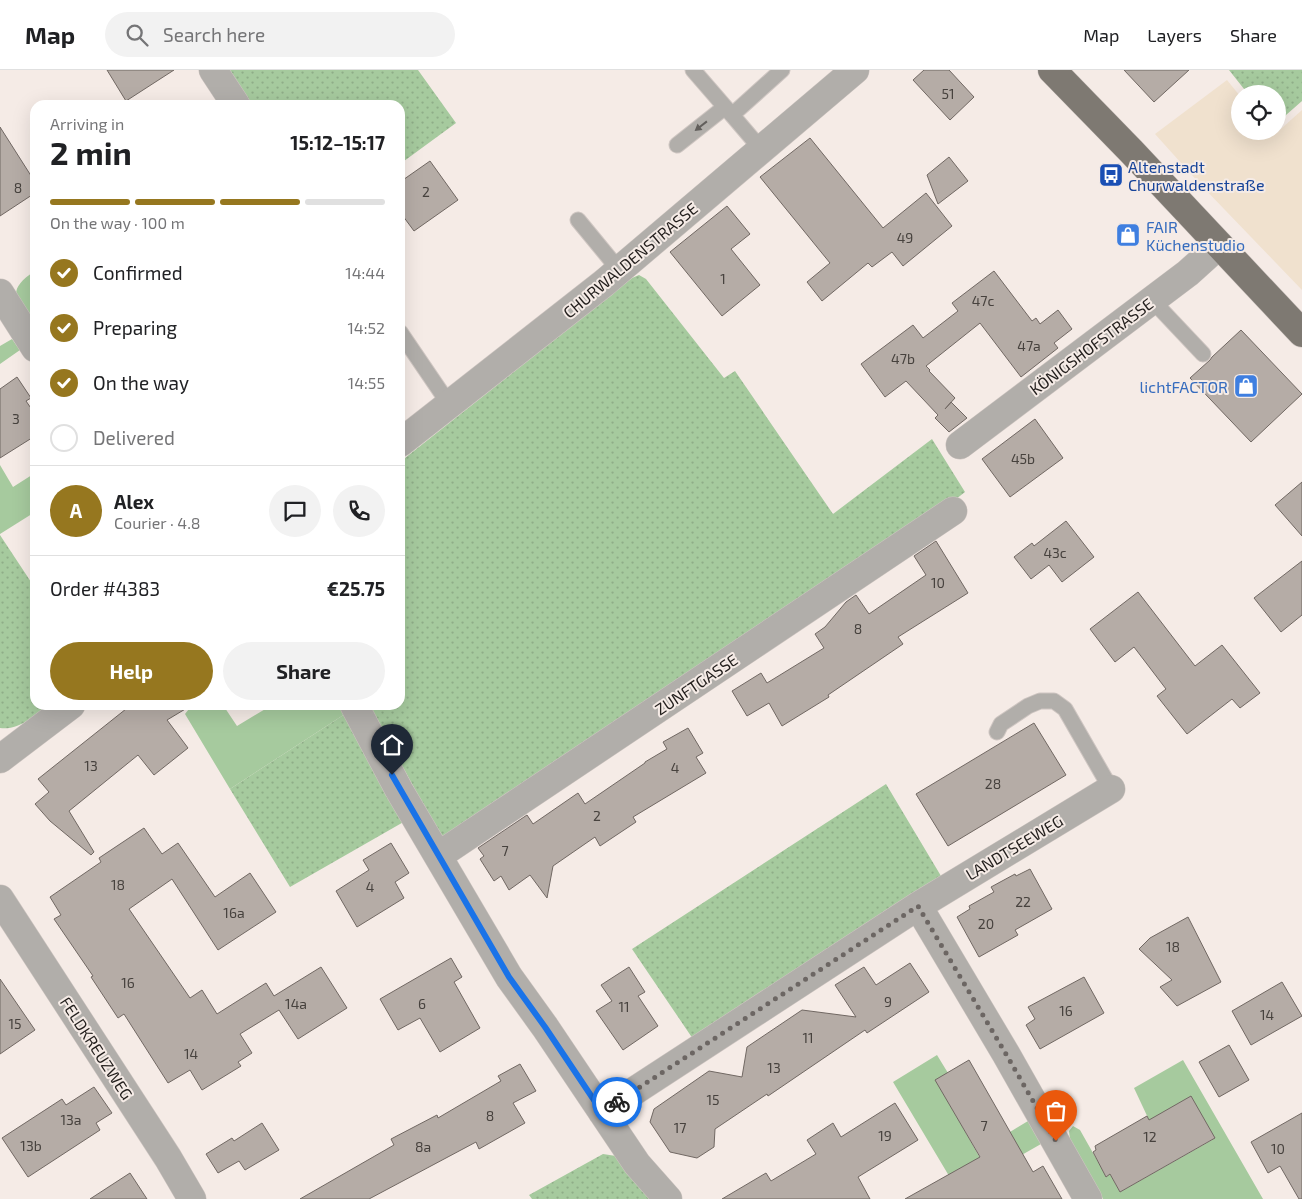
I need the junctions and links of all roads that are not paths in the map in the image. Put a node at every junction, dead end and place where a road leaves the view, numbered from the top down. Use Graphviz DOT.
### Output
graph roads {
  1 [pos="213,70"];
  2 [pos="693,70"];
  3 [pos="782,70"];
  4 [pos="1052,70"];
  5 [pos="855,76"];
  6 [pos="233,100"];
  7 [pos="729,111"];
  8 [pos="677,145"];
  9 [pos="761,149"];
  10 [pos="578,220"];
  11 [pos="1219,245"];
  12 [pos="620,271"];
  13 [pos="0,293"];
  14 [pos="1152,300"];
  15 [pos="1302,333"];
  16 [pos="405,339"];
  17 [pos="30,340"];
  18 [pos="1203,354"];
  19 [pos="449,404"];
  20 [pos="405,439"];
  21 [pos="960,445"];
  22 [pos="954,511"];
  23 [pos="64,710"];
  24 [pos="357,710"];
  25 [pos="997,732"];
  26 [pos="0,759"];
  27 [pos="1111,789"];
  28 [pos="438,856"];
  29 [pos="0,899"];
  30 [pos="918,906"];
  31 [pos="602,1112"];
  32 [pos="192,1199"];
  33 [pos="668,1199"];
  34 [pos="1088,1199"];
  1 -- 6 [label="street"];
  2 -- 7 [label="lane"];
  3 -- 7 [label="lane"];
  4 -- 11 [label="main road"];
  5 -- 9 [label="street, CHURWALDENSTRASSE"];
  7 -- 8 [label="lane, one-way"];
  7 -- 9 [label="lane"];
  9 -- 12 [label="street, CHURWALDENSTRASSE"];
  10 -- 12 [label="lane"];
  11 -- 14 [label="street, KÖNIGSHOFSTRASSE"];
  11 -- 15 [label="main road"];
  12 -- 19 [label="street, CHURWALDENSTRASSE"];
  13 -- 17 [label="street"];
  14 -- 18 [label="lane"];
  14 -- 21 [label="street, KÖNIGSHOFSTRASSE"];
  16 -- 19 [label="lane"];
  19 -- 20 [label="street, CHURWALDENSTRASSE"];
  22 -- 28 [label="street, ZUNFTGASSE"];
  23 -- 26 [label="street"];
  24 -- 28 [label="street"];
  25 -- 27 [label="lane"];
  27 -- 30 [label="street, LANDTSEEWEG"];
  28 -- 31 [label="street"];
  29 -- 32 [label="street, FELDKREUZWEG"];
  30 -- 31 [label="street, LANDTSEEWEG"];
  30 -- 34 [label="street"];
  31 -- 33 [label="street"];
}
